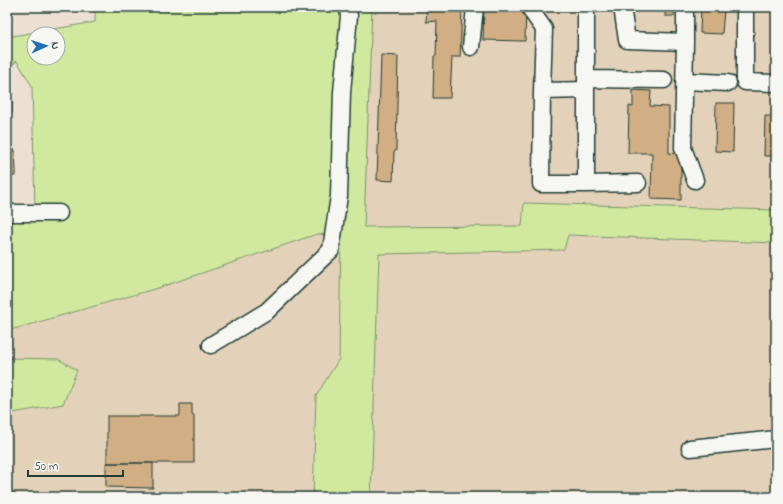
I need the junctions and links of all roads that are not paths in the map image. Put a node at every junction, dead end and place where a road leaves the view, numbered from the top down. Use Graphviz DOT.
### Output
graph roads {
  1 [pos="348,7"];
  2 [pos="474,7"];
  3 [pos="532,7"];
  4 [pos="586,7"];
  5 [pos="622,7"];
  6 [pos="685,7"];
  7 [pos="745,7"];
  8 [pos="685,42"];
  9 [pos="471,46"];
  10 [pos="664,80"];
  11 [pos="684,81"];
  12 [pos="728,83"];
  13 [pos="776,83"];
  14 [pos="586,85"];
  15 [pos="542,91"];
  16 [pos="696,180"];
  17 [pos="638,183"];
  18 [pos="586,184"];
  19 [pos="7,213"];
  20 [pos="59,213"];
  21 [pos="211,345"];
  22 [pos="776,439"];
  23 [pos="690,448"];
  1 -- 21 [label="street"];
  2 -- 9 [label="street"];
  3 -- 15 [label="street"];
  4 -- 14 [label="street"];
  5 -- 8 [label="street"];
  6 -- 8 [label="street"];
  7 -- 13 [label="street"];
  8 -- 11 [label="street"];
  10 -- 14 [label="street"];
  11 -- 12 [label="street"];
  11 -- 16 [label="street"];
  14 -- 15 [label="street"];
  14 -- 18 [label="street"];
  15 -- 18 [label="street"];
  17 -- 18 [label="street"];
  19 -- 20 [label="street"];
  22 -- 23 [label="street"];
}
